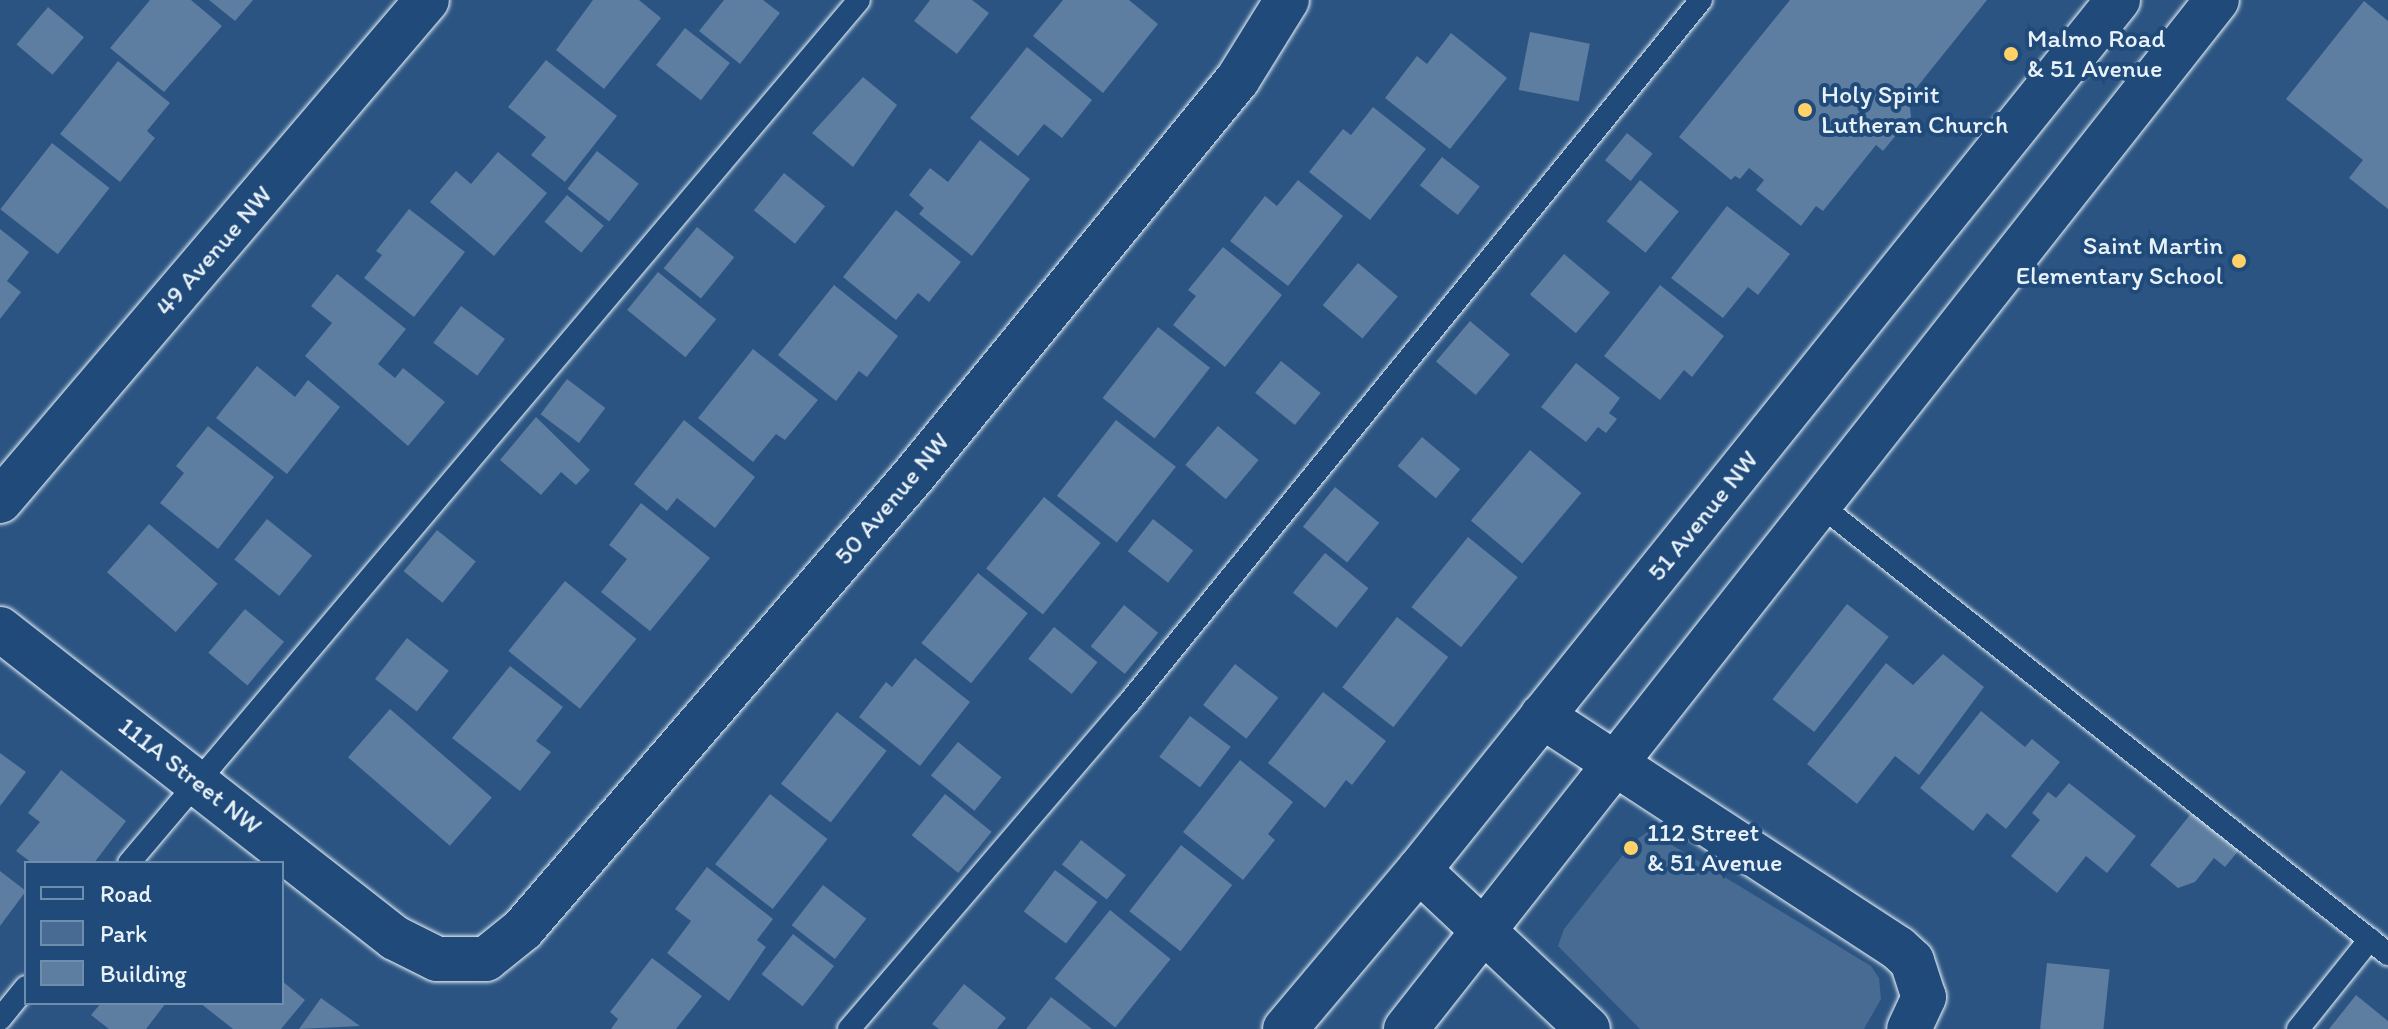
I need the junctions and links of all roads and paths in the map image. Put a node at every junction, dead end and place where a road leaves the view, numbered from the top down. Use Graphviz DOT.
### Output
graph roads {
  1 [pos="427,0"];
  2 [pos="859,0"];
  3 [pos="1287,0"];
  4 [pos="1701,0"];
  5 [pos="2118,0"];
  6 [pos="2217,0"];
  7 [pos="0,501"];
  8 [pos="1820,505"];
  9 [pos="0,629"];
  10 [pos="1542,716"];
  11 [pos="1612,761"];
  12 [pos="198,780"];
  13 [pos="131,861"];
  14 [pos="1419,870"];
  15 [pos="1483,930"];
  16 [pos="2370,939"];
  17 [pos="2388,954"];
  18 [pos="464,963"];
  19 [pos="24,989"];
  20 [pos="0,1019"];
  21 [pos="13,1029"];
  22 [pos="849,1029"];
  23 [pos="1285,1029"];
  24 [pos="1406,1029"];
  25 [pos="1588,1029"];
  26 [pos="1909,1029"];
  27 [pos="2298,1029"];
  1 -- 7 [label="street, 49 Avenue NW"];
  2 -- 12 [label="lane"];
  3 -- 18 [label="street, 50 Avenue NW"];
  4 -- 22 [label="lane"];
  5 -- 10 [label="street, 51 Avenue NW"];
  6 -- 8 [label="street"];
  8 -- 11 [label="street"];
  8 -- 16 [label="lane"];
  9 -- 12 [label="street, 111A Street NW"];
  10 -- 11 [label="street"];
  10 -- 14 [label="street, 51 Avenue NW"];
  11 -- 15 [label="street"];
  11 -- 26 [label="street"];
  12 -- 13 [label="lane"];
  12 -- 18 [label="street, 111A Street NW"];
  14 -- 15 [label="street"];
  14 -- 23 [label="street, 51 Avenue NW"];
  15 -- 24 [label="street"];
  15 -- 25 [label="street"];
  16 -- 17 [label="lane"];
  16 -- 27 [label="lane"];
  19 -- 20 [label="lane"];
  20 -- 21 [label="lane"];
}
